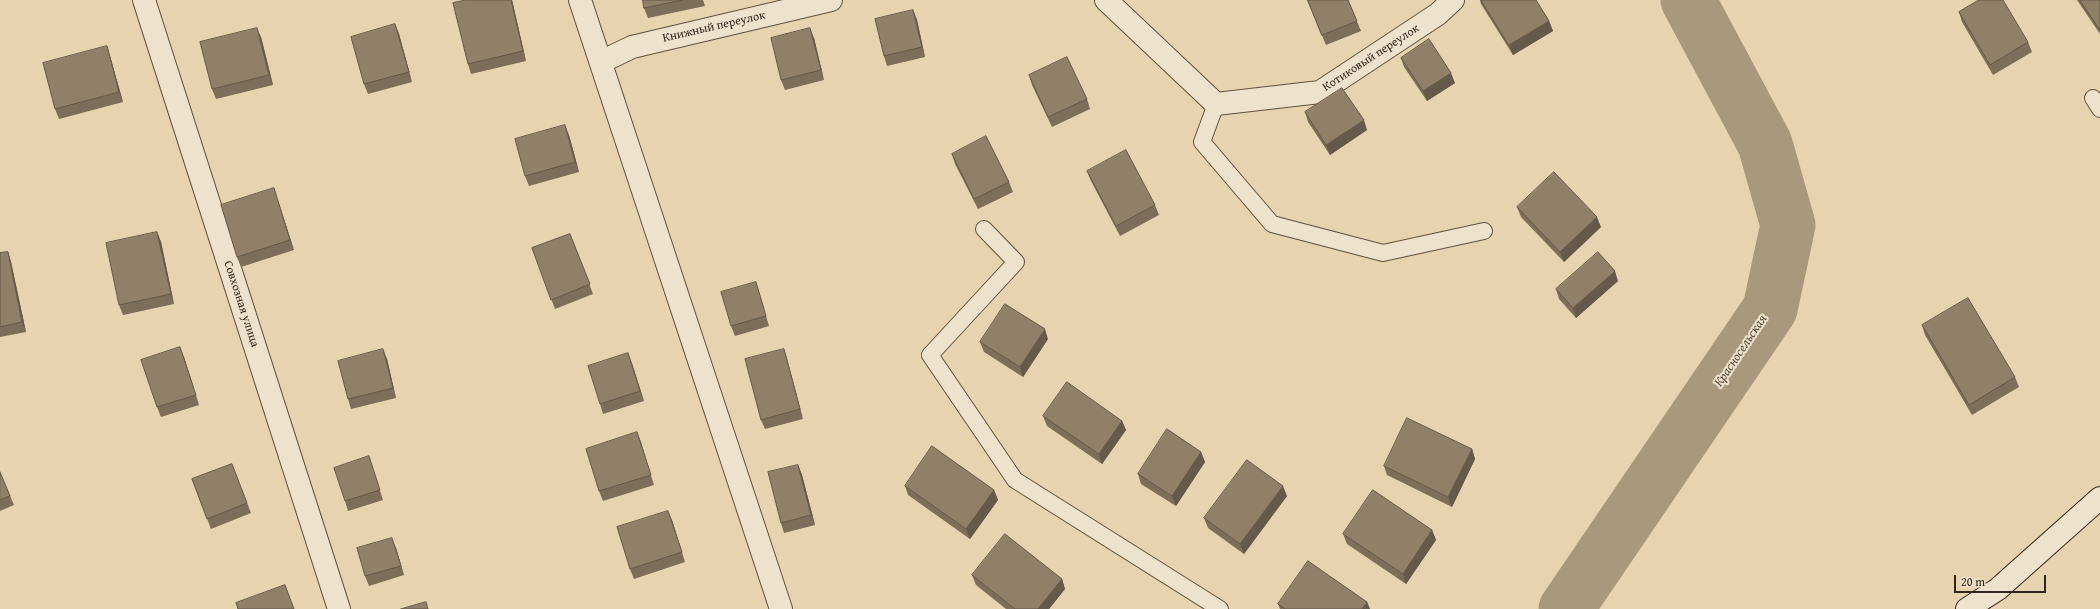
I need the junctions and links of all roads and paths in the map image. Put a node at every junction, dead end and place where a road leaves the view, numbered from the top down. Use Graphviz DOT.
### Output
graph roads {
  1 [pos="144,0"];
  2 [pos="580,0"];
  3 [pos="831,0"];
  4 [pos="1106,0"];
  5 [pos="1453,0"];
  6 [pos="601,62"];
  7 [pos="1216,104"];
  8 [pos="984,229"];
  9 [pos="1484,231"];
  10 [pos="2100,498"];
  11 [pos="339,609"];
  12 [pos="781,609"];
  13 [pos="1220,609"];
  14 [pos="1967,609"];
  1 -- 11 [label="street, Совхозная улица"];
  2 -- 6 [label="street"];
  3 -- 6 [label="street, Книжный переулок"];
  4 -- 7 [label="street"];
  5 -- 7 [label="street, Котиковый переулок"];
  6 -- 12 [label="street"];
  7 -- 9 [label="lane"];
  8 -- 13 [label="lane"];
  10 -- 14 [label="street"];
}
